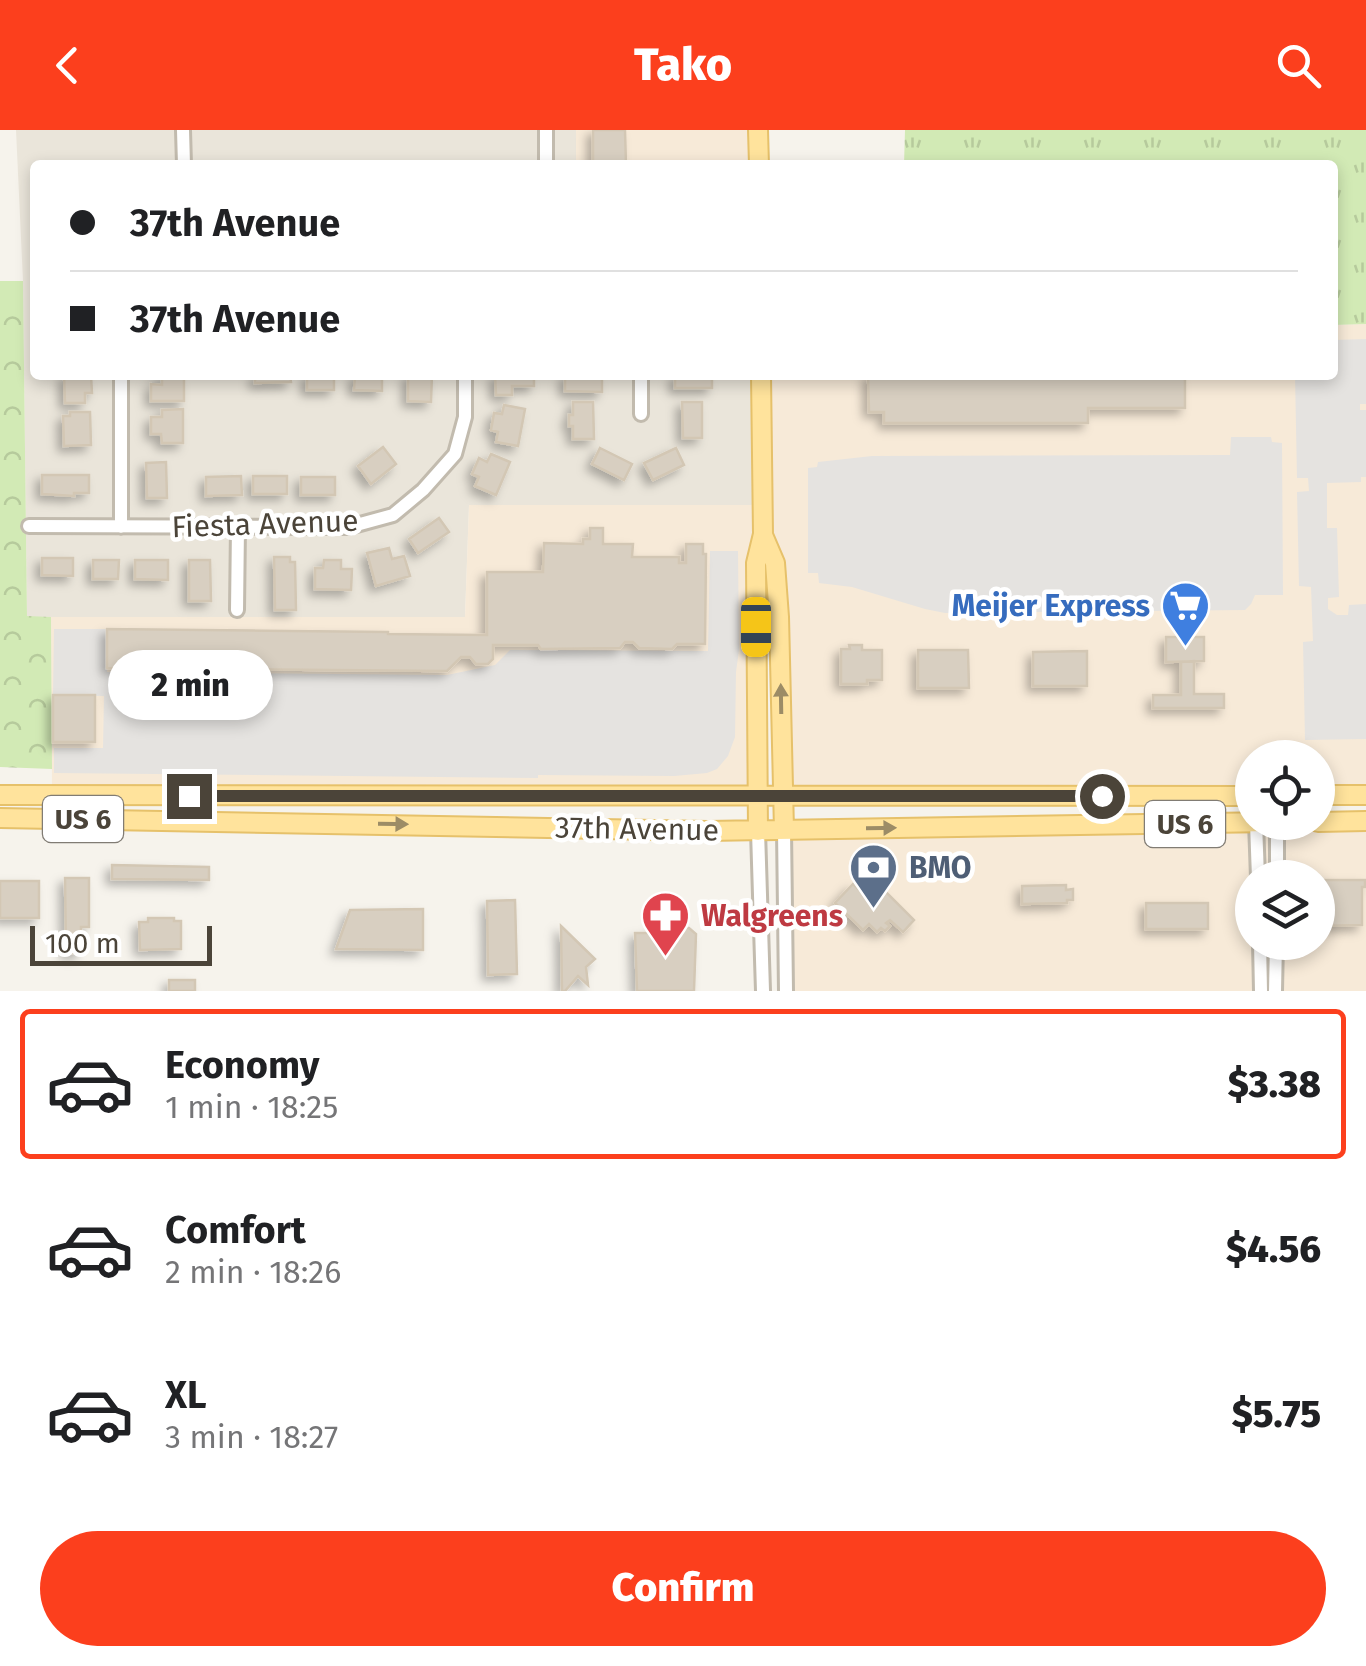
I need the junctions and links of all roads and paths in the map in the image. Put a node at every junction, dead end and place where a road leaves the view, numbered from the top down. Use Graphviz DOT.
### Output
graph roads {
  1 [pos="183,130"];
  2 [pos="546,130"];
  3 [pos="758,130"];
  4 [pos="184,160"];
  5 [pos="546,160"];
  6 [pos="759,160"];
  7 [pos="122,380"];
  8 [pos="465,380"];
  9 [pos="640,380"];
  10 [pos="761,380"];
  11 [pos="641,414"];
  12 [pos="29,526"];
  13 [pos="120,527"];
  14 [pos="238,527"];
  15 [pos="763,534"];
  16 [pos="238,610"];
  17 [pos="0,795"];
  18 [pos="1335,795"];
  19 [pos="1366,795"];
  20 [pos="783,796"];
  21 [pos="1235,796"];
  22 [pos="757,797"];
  23 [pos="0,818"];
  24 [pos="1366,821"];
  25 [pos="1335,822"];
  26 [pos="1235,823"];
  27 [pos="784,830"];
  28 [pos="758,831"];
  29 [pos="1260,960"];
  30 [pos="1276,960"];
  31 [pos="762,991"];
  32 [pos="786,991"];
  33 [pos="1261,991"];
  34 [pos="1275,991"];
  1 -- 4 [label="street"];
  2 -- 5 [label="street"];
  3 -- 6 [label="main road"];
  7 -- 13 [label="street"];
  8 -- 14 [label="street, Fiesta Avenue"];
  9 -- 11 [label="street"];
  10 -- 15 [label="main road"];
  12 -- 13 [label="street, Fiesta Avenue"];
  13 -- 14 [label="street, Fiesta Avenue"];
  14 -- 16 [label="street"];
  20 -- 15 [label="main road, one-way"];
  15 -- 22 [label="main road"];
  17 -- 22 [label="main road, 37th Avenue / US 6"];
  18 -- 19 [label="main road"];
  20 -- 21 [label="main road, 37th Avenue / US 6"];
  20 -- 22 [label="main road, 37th Avenue / US 6"];
  20 -- 27 [label="main road"];
  22 -- 28 [label="main road"];
  23 -- 28 [label="main road, 37th Avenue / US 6, one-way"];
  24 -- 25 [label="main road"];
  27 -- 26 [label="main road, 37th Avenue / US 6, one-way"];
  27 -- 28 [label="main road, 37th Avenue / US 6"];
  27 -- 32 [label="street"];
  28 -- 31 [label="street"];
  29 -- 33 [label="street"];
  30 -- 34 [label="street"];
}
